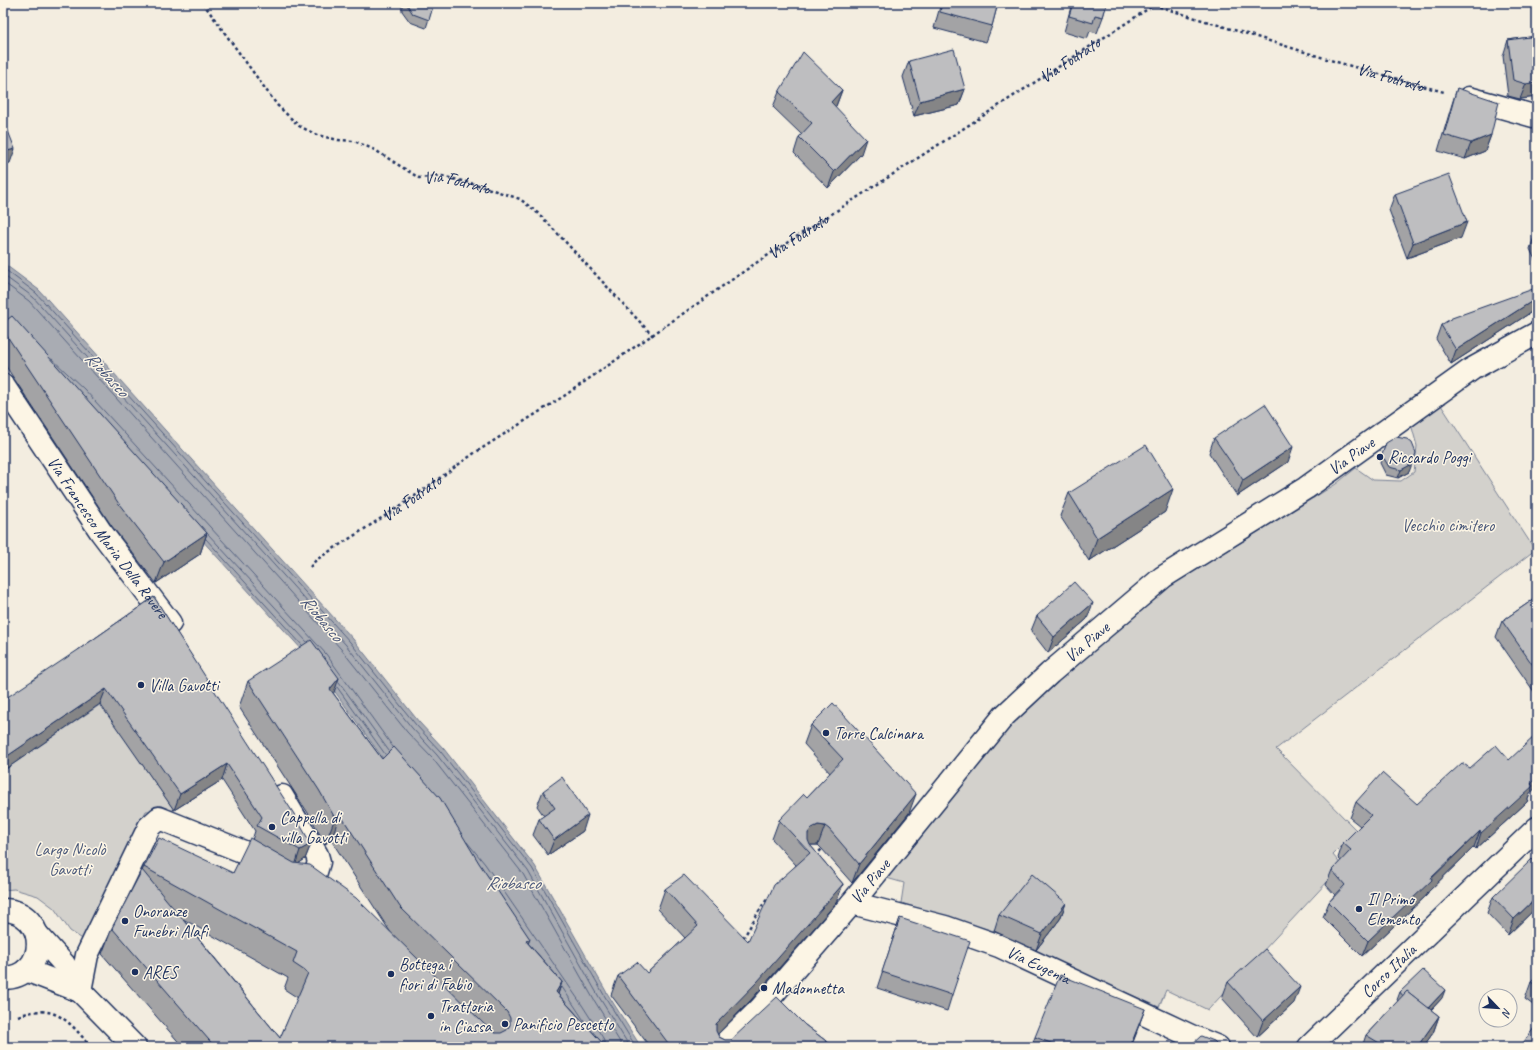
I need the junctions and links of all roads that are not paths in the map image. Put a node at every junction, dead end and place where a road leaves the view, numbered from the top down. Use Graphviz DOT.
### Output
graph roads {
  1 [pos="1469,98"];
  2 [pos="1537,117"];
  3 [pos="1537,333"];
  4 [pos="3,385"];
  5 [pos="183,643"];
  6 [pos="269,776"];
  7 [pos="1537,828"];
  8 [pos="819,852"];
  9 [pos="315,875"];
  10 [pos="332,892"];
  11 [pos="852,903"];
  12 [pos="3,910"];
  13 [pos="37,934"];
  14 [pos="26,970"];
  15 [pos="3,978"];
  16 [pos="80,991"];
  17 [pos="135,1047"];
  18 [pos="721,1047"];
  19 [pos="1218,1047"];
  20 [pos="1309,1047"];
  1 -- 2 [label="street"];
  3 -- 11 [label="street, Via Piave"];
  4 -- 5 [label="street, Via Francesco Maria Della Rovere"];
  6 -- 9 [label="street"];
  7 -- 20 [label="street, Corso Italia"];
  8 -- 11 [label="street"];
  9 -- 10 [label="street"];
  9 -- 16 [label="street"];
  11 -- 18 [label="street, Via Piave"];
  11 -- 19 [label="street, Via Eugenia"];
  12 -- 13 [label="street"];
  13 -- 14 [label="street"];
  13 -- 16 [label="street"];
  14 -- 15 [label="street"];
  14 -- 16 [label="street"];
  16 -- 17 [label="street"];
}
